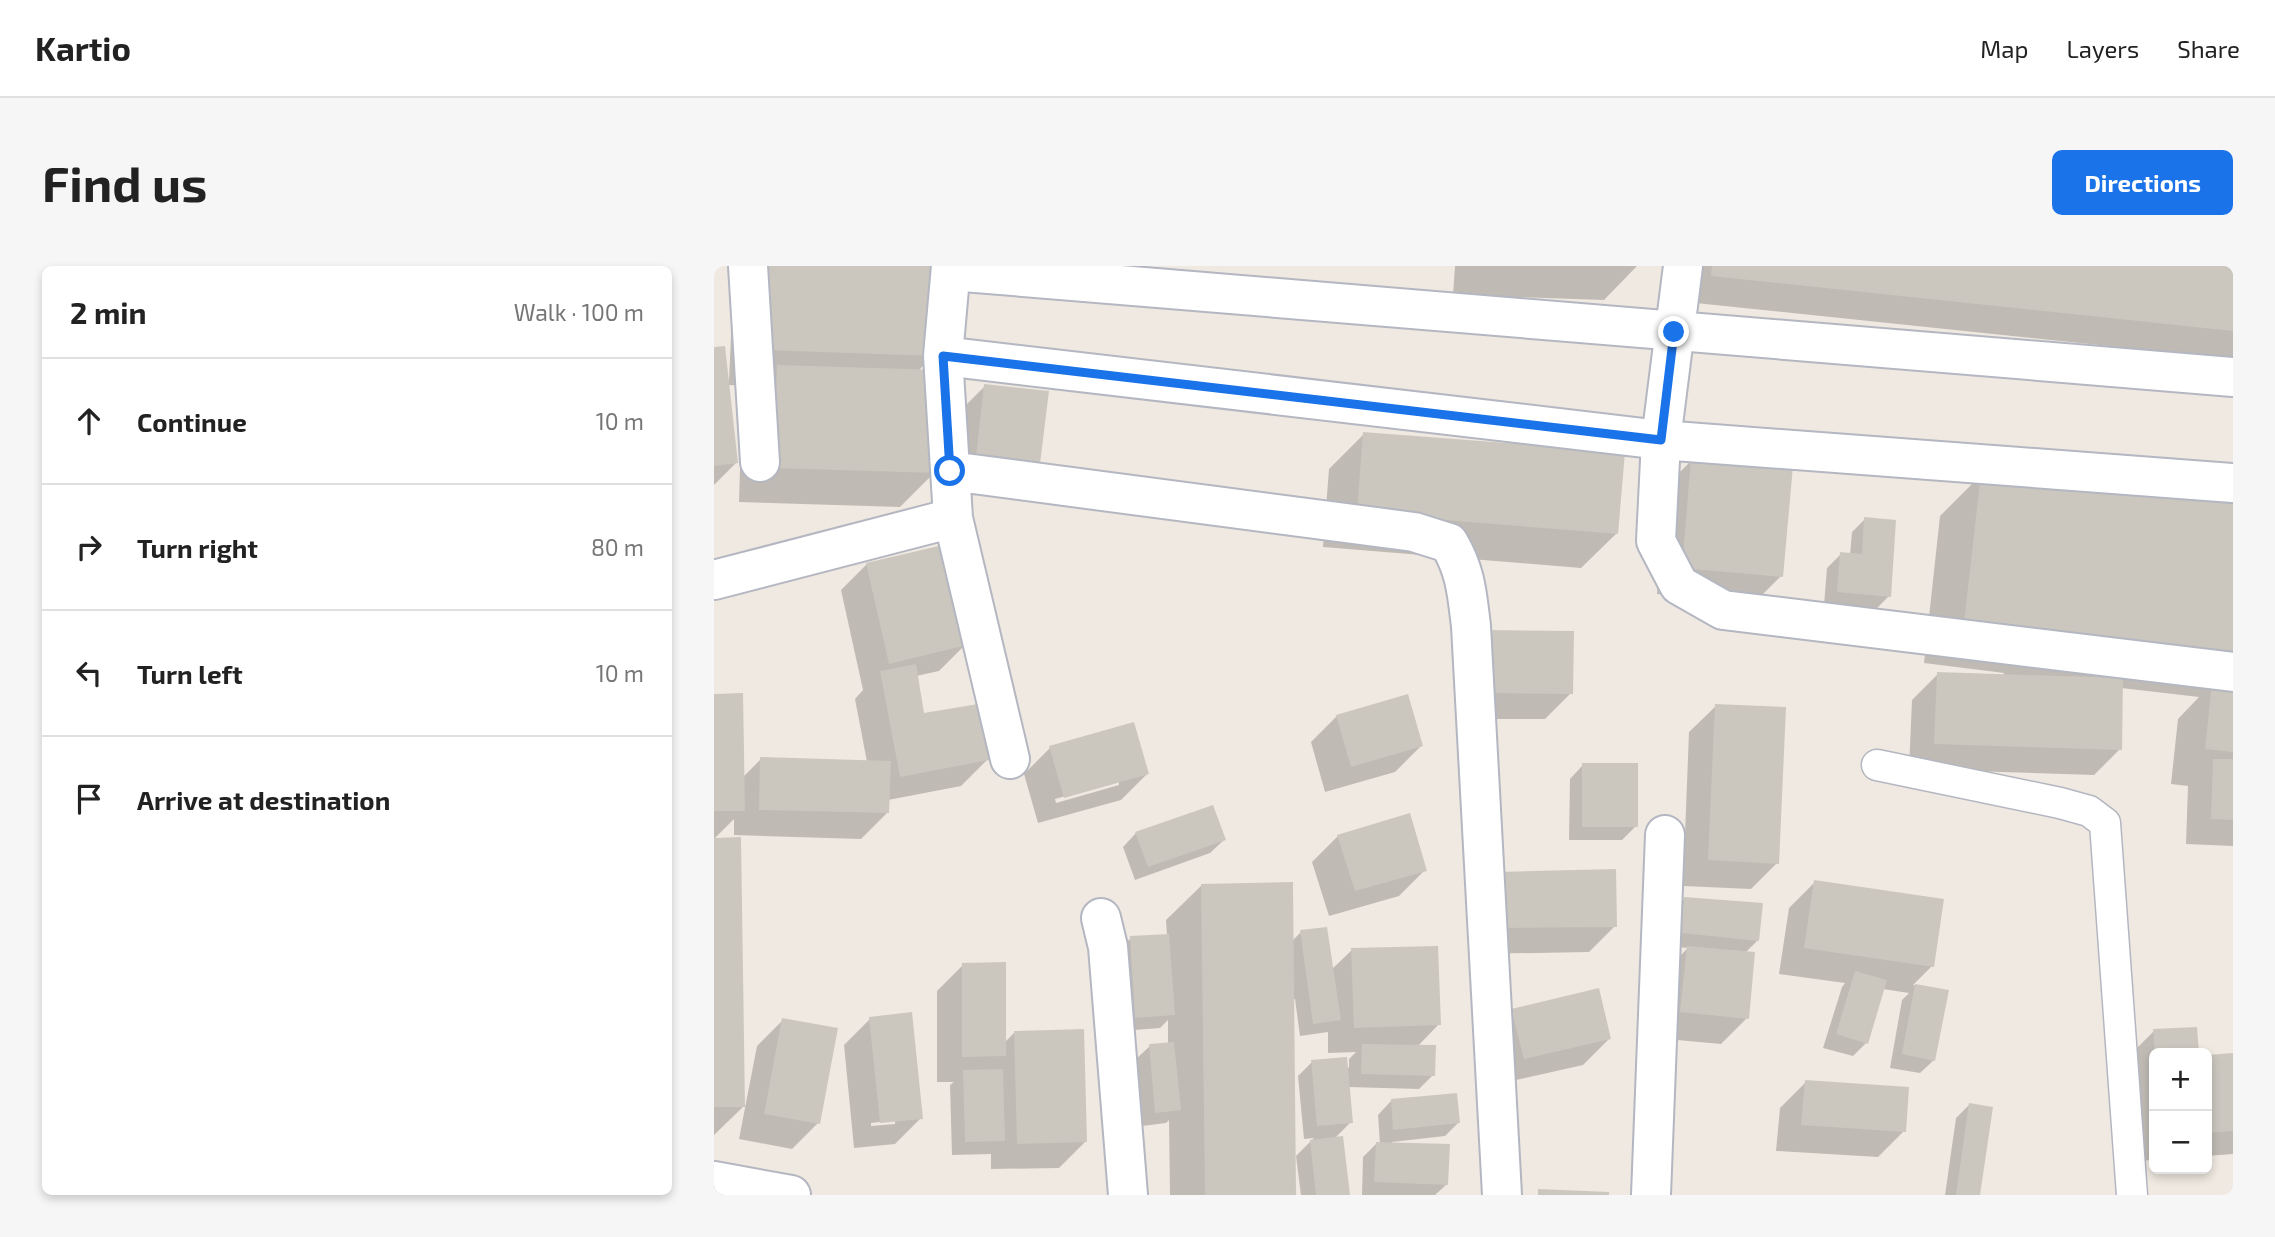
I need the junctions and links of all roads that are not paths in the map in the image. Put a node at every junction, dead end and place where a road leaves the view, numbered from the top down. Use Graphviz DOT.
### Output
graph roads {
  1 [pos="748,266"];
  2 [pos="1683,266"];
  3 [pos="951,269"];
  4 [pos="1674,332"];
  5 [pos="943,356"];
  6 [pos="2233,377"];
  7 [pos="1661,440"];
  8 [pos="760,462"];
  9 [pos="950,471"];
  10 [pos="2233,483"];
  11 [pos="953,518"];
  12 [pos="714,580"];
  13 [pos="2233,672"];
  14 [pos="1010,759"];
  15 [pos="1877,765"];
  16 [pos="1665,835"];
  17 [pos="1101,918"];
  18 [pos="714,1181"];
  19 [pos="791,1195"];
  20 [pos="1128,1195"];
  21 [pos="1502,1195"];
  22 [pos="1651,1195"];
  23 [pos="2133,1195"];
  1 -- 8 [label="street"];
  2 -- 4 [label="street"];
  3 -- 4 [label="street"];
  3 -- 5 [label="street"];
  4 -- 6 [label="street"];
  4 -- 7 [label="street"];
  5 -- 7 [label="street"];
  5 -- 9 [label="street"];
  7 -- 10 [label="street"];
  7 -- 13 [label="street"];
  9 -- 11 [label="street"];
  9 -- 21 [label="street"];
  11 -- 12 [label="street"];
  11 -- 14 [label="street"];
  15 -- 23 [label="lane"];
  16 -- 22 [label="street"];
  17 -- 20 [label="street"];
  18 -- 19 [label="street"];
}
